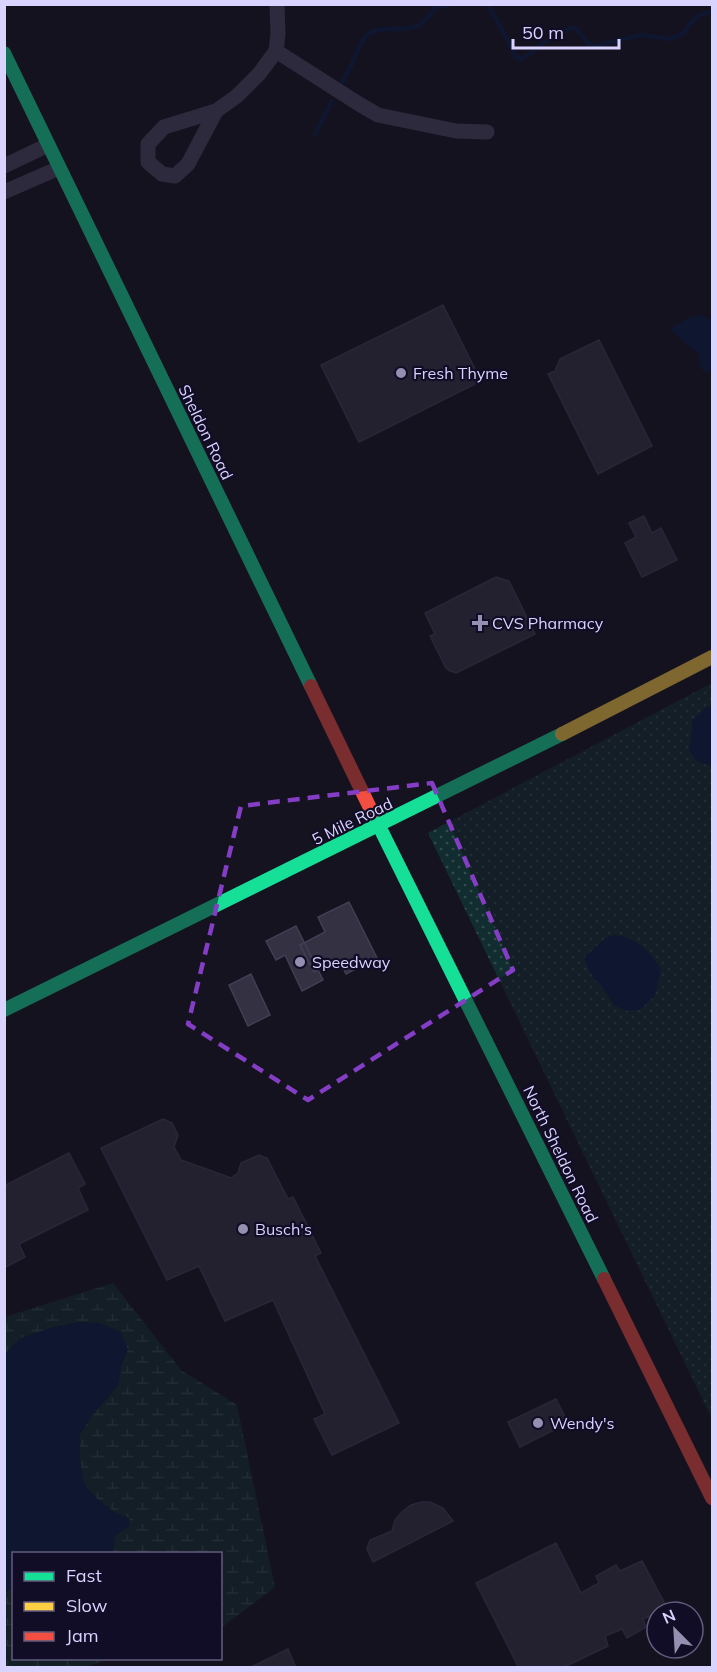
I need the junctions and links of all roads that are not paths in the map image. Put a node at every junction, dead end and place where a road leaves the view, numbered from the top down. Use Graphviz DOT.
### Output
graph roads {
  1 [pos="277,4"];
  2 [pos="276,51"];
  3 [pos="4,53"];
  4 [pos="216,111"];
  5 [pos="487,132"];
  6 [pos="48,146"];
  7 [pos="4,166"];
  8 [pos="59,168"];
  9 [pos="4,192"];
  10 [pos="712,657"];
  11 [pos="379,826"];
  12 [pos="4,1010"];
  13 [pos="712,1498"];
  1 -- 2 [label="street"];
  2 -- 4 [label="street"];
  2 -- 5 [label="street"];
  3 -- 6 [label="main road, Sheldon Road"];
  4 -- 4 [label="street"];
  6 -- 7 [label="street"];
  6 -- 8 [label="main road, Sheldon Road"];
  8 -- 9 [label="street"];
  8 -- 11 [label="main road, Sheldon Road"];
  10 -- 11 [label="main road, 5 Mile Road"];
  11 -- 12 [label="main road, 5 Mile Road"];
  11 -- 13 [label="main road, North Sheldon Road"];
}
